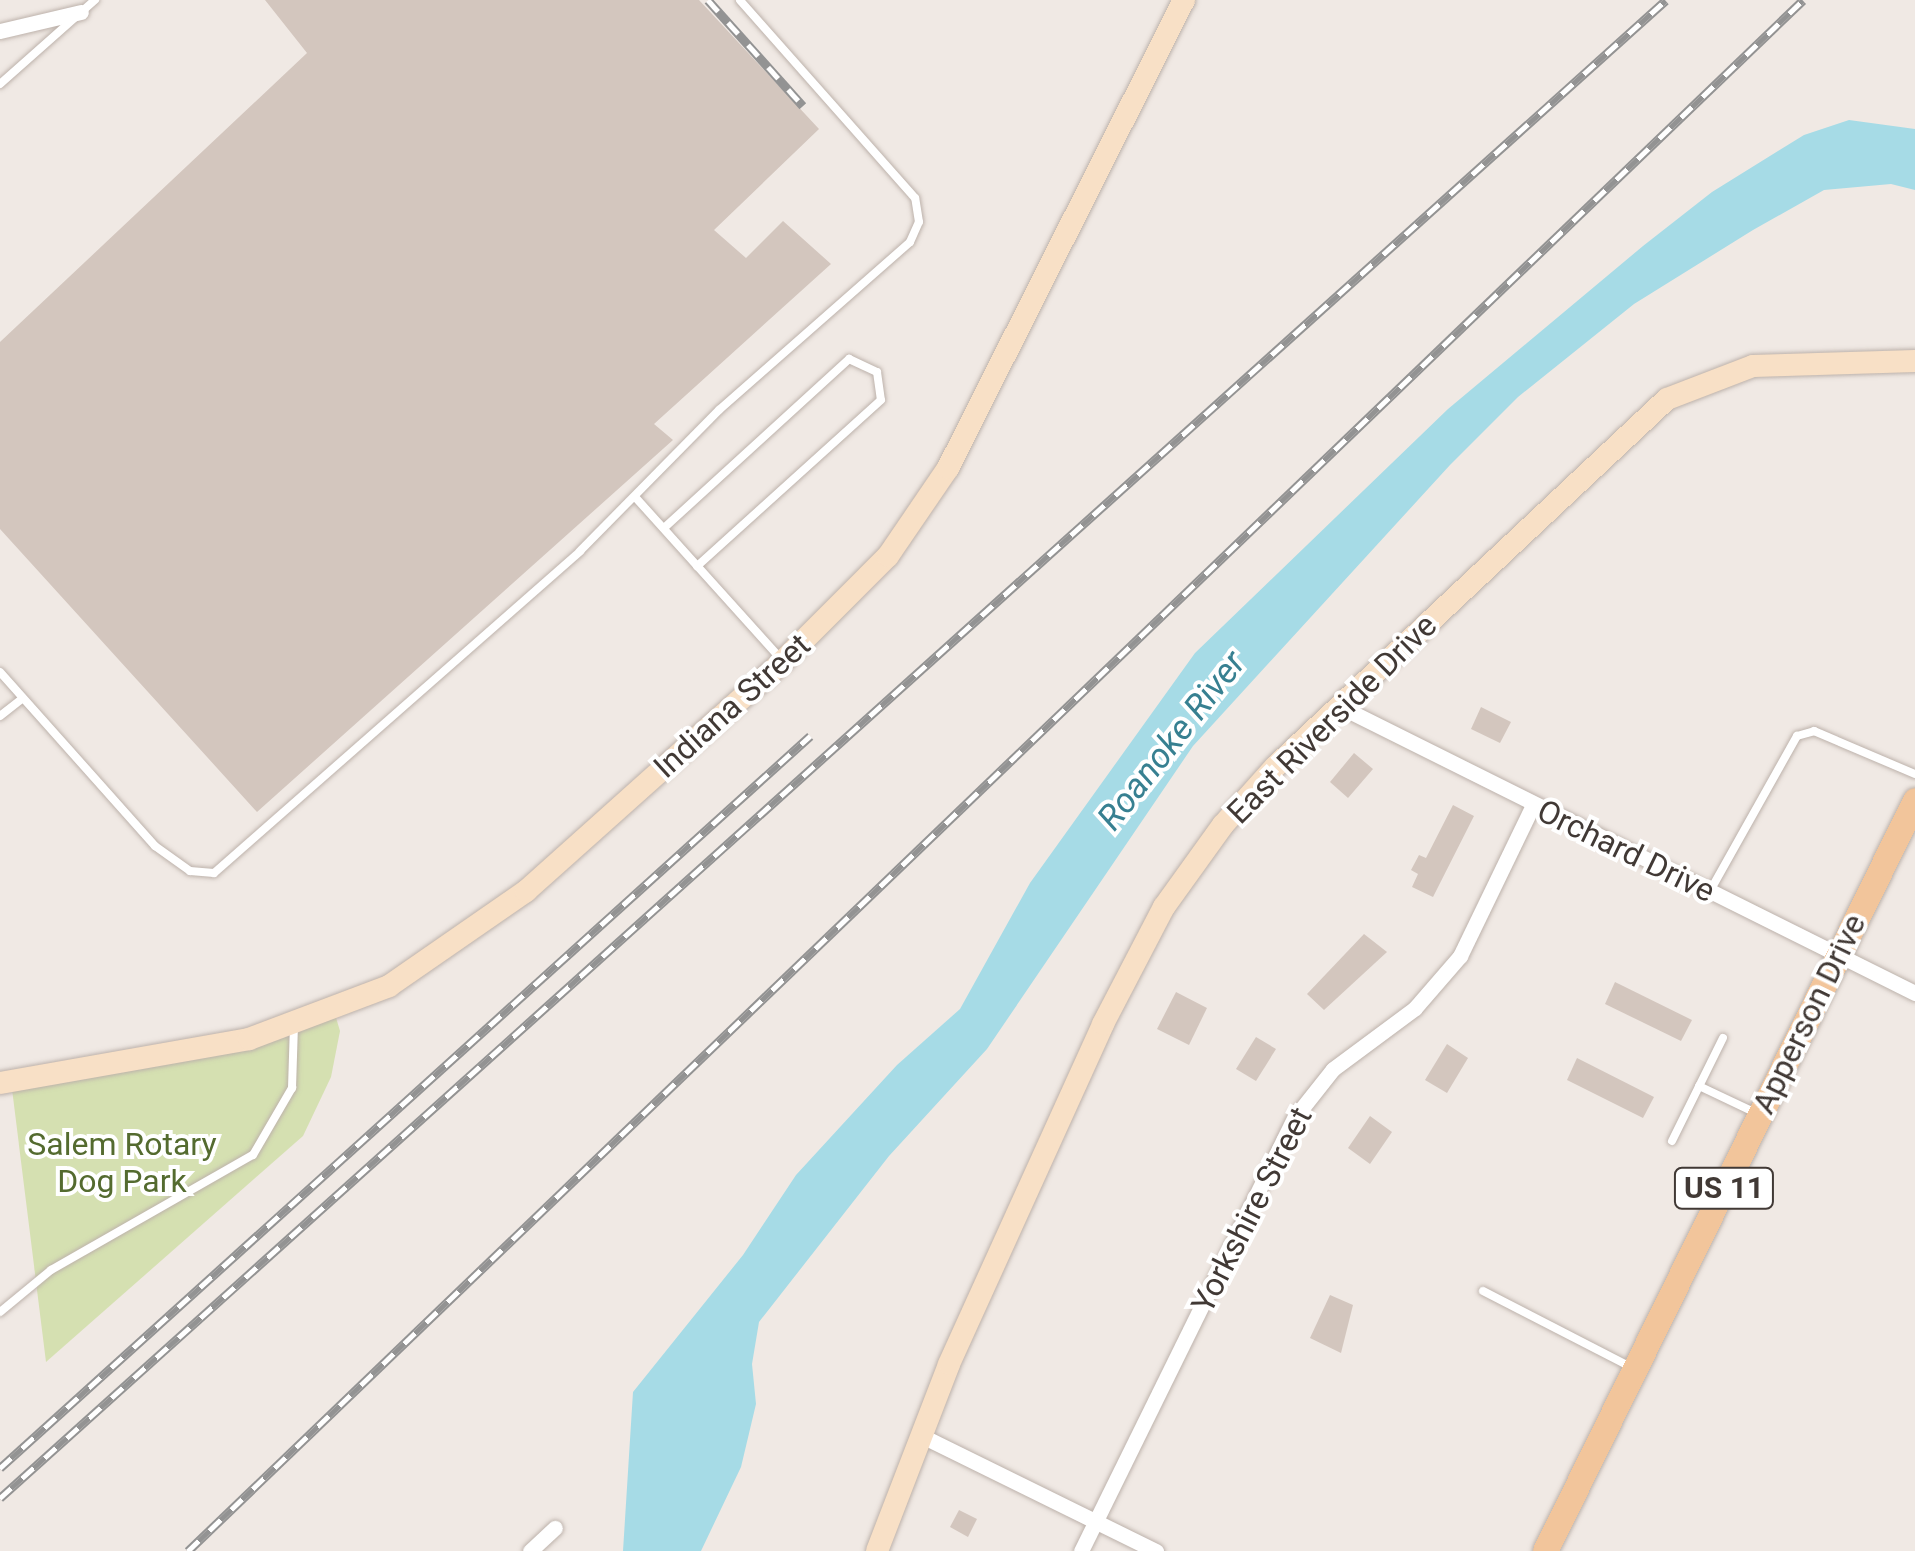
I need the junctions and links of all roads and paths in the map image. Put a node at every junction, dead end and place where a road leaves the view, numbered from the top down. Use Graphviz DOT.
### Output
graph roads {
  1 [pos="95,0"];
  2 [pos="740,0"];
  3 [pos="1184,0"];
  4 [pos="82,12"];
  5 [pos="0,31"];
  6 [pos="0,84"];
  7 [pos="1915,361"];
  8 [pos="636,498"];
  9 [pos="664,528"];
  10 [pos="697,566"];
  11 [pos="782,661"];
  12 [pos="0,672"];
  13 [pos="23,698"];
  14 [pos="1339,706"];
  15 [pos="0,716"];
  16 [pos="1915,774"];
  17 [pos="1915,800"];
  18 [pos="1533,806"];
  19 [pos="1709,892"];
  20 [pos="1838,956"];
  21 [pos="1915,993"];
  22 [pos="294,1026"];
  23 [pos="1722,1038"];
  24 [pos="0,1083"];
  25 [pos="1699,1086"];
  26 [pos="1760,1115"];
  27 [pos="1672,1141"];
  28 [pos="1484,1291"];
  29 [pos="0,1312"];
  30 [pos="1635,1369"];
  31 [pos="922,1436"];
  32 [pos="1095,1522"];
  33 [pos="555,1528"];
  34 [pos="530,1551"];
  35 [pos="877,1551"];
  36 [pos="1081,1551"];
  37 [pos="1156,1551"];
  38 [pos="1546,1551"];
  1 -- 4 [label="lane"];
  2 -- 8 [label="lane"];
  3 -- 11 [label="street, Indiana Street"];
  4 -- 5 [label="street"];
  4 -- 6 [label="lane"];
  7 -- 14 [label="street, East Riverside Drive"];
  8 -- 9 [label="lane"];
  8 -- 13 [label="lane"];
  9 -- 10 [label="lane"];
  9 -- 10 [label="lane"];
  10 -- 11 [label="lane"];
  11 -- 22 [label="street, Indiana Street"];
  12 -- 13 [label="lane"];
  13 -- 15 [label="lane"];
  14 -- 18 [label="street, Orchard Drive"];
  14 -- 31 [label="street, East Riverside Drive"];
  16 -- 19 [label="lane"];
  17 -- 20 [label="main road, Apperson Drive / US 11"];
  18 -- 19 [label="street, Orchard Drive"];
  18 -- 32 [label="street, Yorkshire Street"];
  19 -- 20 [label="street, Orchard Drive"];
  20 -- 21 [label="street, Orchard Drive"];
  20 -- 26 [label="main road, Apperson Drive / US 11"];
  22 -- 24 [label="street, Indiana Street"];
  22 -- 29 [label="lane"];
  23 -- 25 [label="lane"];
  25 -- 26 [label="lane"];
  25 -- 27 [label="lane"];
  26 -- 30 [label="main road, Apperson Drive / US 11"];
  28 -- 30 [label="lane"];
  30 -- 38 [label="main road, Apperson Drive / US 11"];
  31 -- 32 [label="street"];
  31 -- 35 [label="street, East Riverside Drive"];
  32 -- 36 [label="street, Yorkshire Street"];
  32 -- 37 [label="street"];
  33 -- 34 [label="street"];
}
